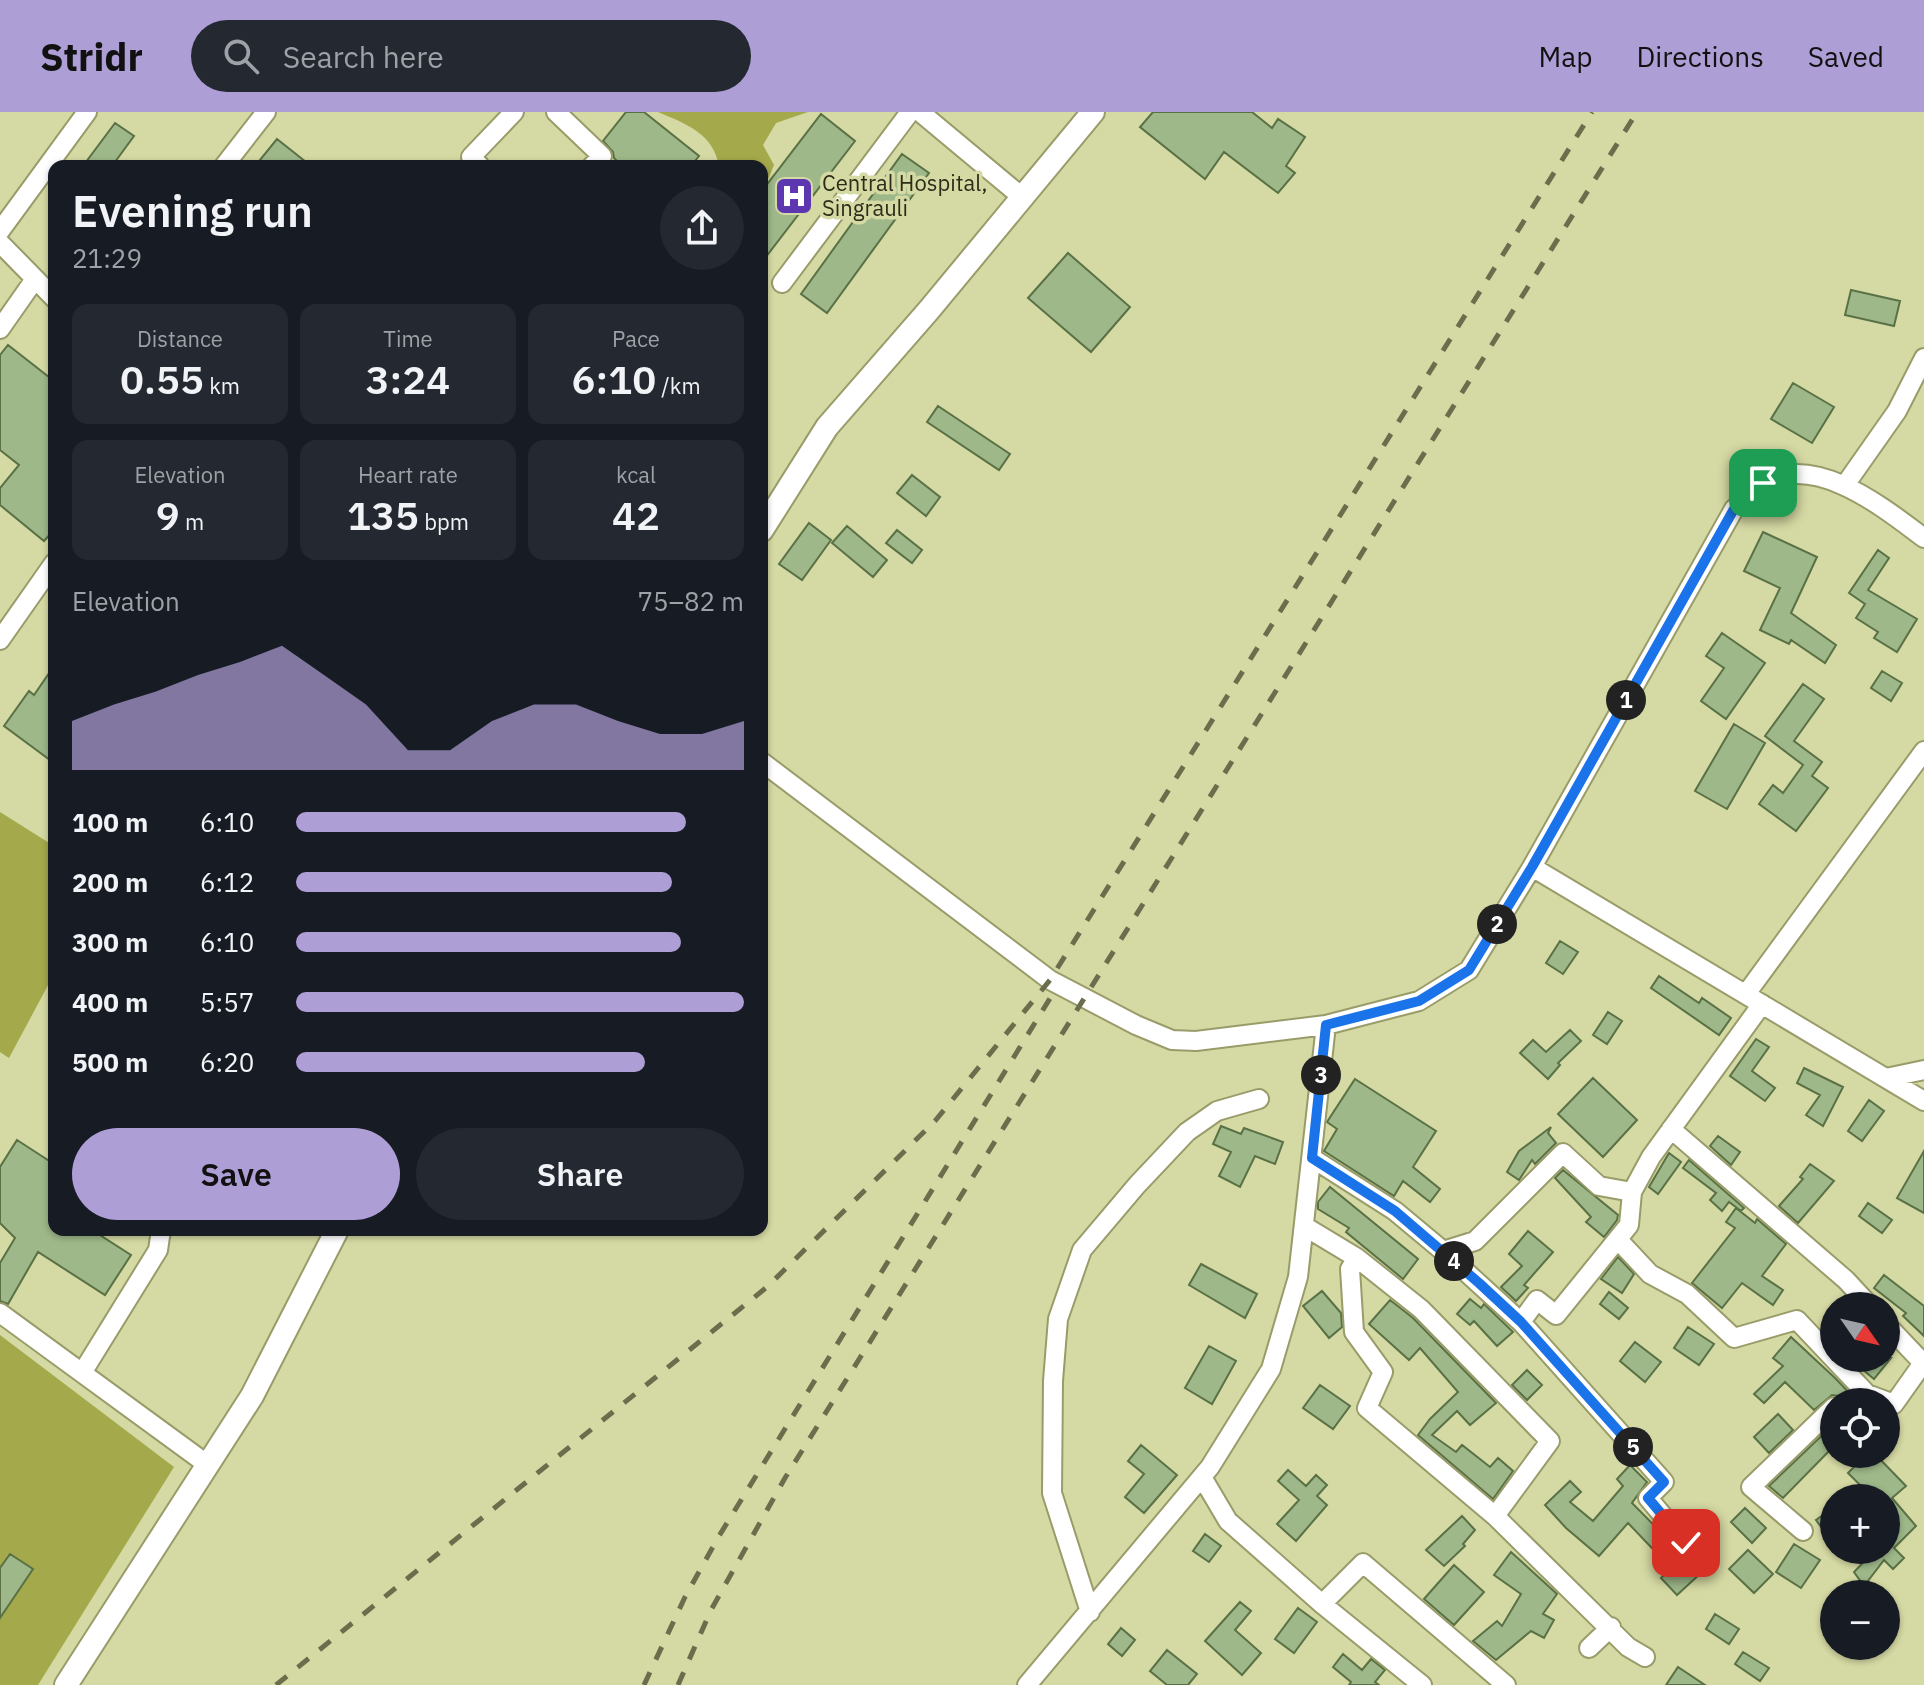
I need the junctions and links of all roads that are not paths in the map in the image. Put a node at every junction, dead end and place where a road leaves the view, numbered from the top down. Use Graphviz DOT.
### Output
graph roads {
  1 [pos="87,112"];
  2 [pos="266,112"];
  3 [pos="514,112"];
  4 [pos="910,112"];
  5 [pos="920,112"];
  6 [pos="1093,112"];
  7 [pos="565,115"];
  8 [pos="52,160"];
  9 [pos="229,160"];
  10 [pos="474,160"];
  11 [pos="598,160"];
  12 [pos="48,165"];
  13 [pos="1022,197"];
  14 [pos="0,231"];
  15 [pos="0,243"];
  16 [pos="35,279"];
  17 [pos="782,283"];
  18 [pos="48,292"];
  19 [pos="0,329"];
  20 [pos="1923,361"];
  21 [pos="1845,485"];
  22 [pos="768,520"];
  23 [pos="1924,538"];
  24 [pos="48,572"];
  25 [pos="0,640"];
  26 [pos="1924,751"];
  27 [pos="768,767"];
  28 [pos="1532,867"];
  29 [pos="1754,999"];
  30 [pos="1326,1025"];
  31 [pos="1924,1070"];
  32 [pos="1886,1078"];
  33 [pos="1259,1099"];
  34 [pos="1924,1101"];
  35 [pos="1671,1129"];
  36 [pos="1312,1158"];
  37 [pos="1632,1192"];
  38 [pos="1304,1226"];
  39 [pos="160,1236"];
  40 [pos="334,1236"];
  41 [pos="1622,1244"];
  42 [pos="1443,1251"];
  43 [pos="1357,1258"];
  44 [pos="1857,1292"];
  45 [pos="0,1313"];
  46 [pos="1521,1322"];
  47 [pos="1900,1339"];
  48 [pos="82,1373"];
  49 [pos="1859,1384"];
  50 [pos="1855,1388"];
  51 [pos="1820,1420"];
  52 [pos="208,1465"];
  53 [pos="1202,1477"];
  54 [pos="1495,1516"];
  55 [pos="1803,1531"];
  56 [pos="1686,1543"];
  57 [pos="1322,1604"];
  58 [pos="1090,1612"];
  59 [pos="1611,1627"];
  60 [pos="1589,1648"];
  61 [pos="1645,1657"];
  62 [pos="66,1685"];
  63 [pos="1027,1685"];
  64 [pos="1422,1685"];
  65 [pos="1506,1685"];
  1 -- 8 [label="street"];
  2 -- 9 [label="street"];
  3 -- 10 [label="street"];
  4 -- 17 [label="street"];
  5 -- 13 [label="street"];
  6 -- 13 [label="main road"];
  7 -- 11 [label="street"];
  12 -- 14 [label="street"];
  13 -- 22 [label="main road"];
  15 -- 16 [label="street"];
  16 -- 18 [label="street"];
  16 -- 19 [label="street"];
  20 -- 21 [label="street"];
  21 -- 23 [label="street"];
  21 -- 28 [label="street"];
  24 -- 25 [label="street"];
  26 -- 29 [label="street"];
  27 -- 30 [label="street"];
  28 -- 29 [label="street"];
  28 -- 30 [label="street"];
  29 -- 32 [label="street"];
  29 -- 35 [label="street"];
  30 -- 36 [label="street"];
  31 -- 32 [label="street"];
  32 -- 34 [label="street"];
  33 -- 58 [label="street"];
  35 -- 37 [label="street"];
  35 -- 44 [label="street"];
  36 -- 38 [label="street"];
  36 -- 42 [label="street"];
  37 -- 42 [label="street"];
  37 -- 46 [label="street"];
  38 -- 43 [label="street"];
  38 -- 53 [label="street"];
  39 -- 48 [label="street"];
  40 -- 52 [label="main road"];
  41 -- 49 [label="street"];
  42 -- 46 [label="street"];
  43 -- 54 [label="street"];
  43 -- 54 [label="street"];
  45 -- 48 [label="street"];
  46 -- 56 [label="street"];
  47 -- 49 [label="street"];
  48 -- 52 [label="street"];
  49 -- 50 [label="street"];
  51 -- 55 [label="street"];
  52 -- 62 [label="main road"];
  53 -- 57 [label="street"];
  53 -- 58 [label="street"];
  54 -- 59 [label="street"];
  57 -- 64 [label="street"];
  57 -- 65 [label="street"];
  58 -- 63 [label="street"];
  59 -- 60 [label="street"];
  59 -- 61 [label="street"];
}
